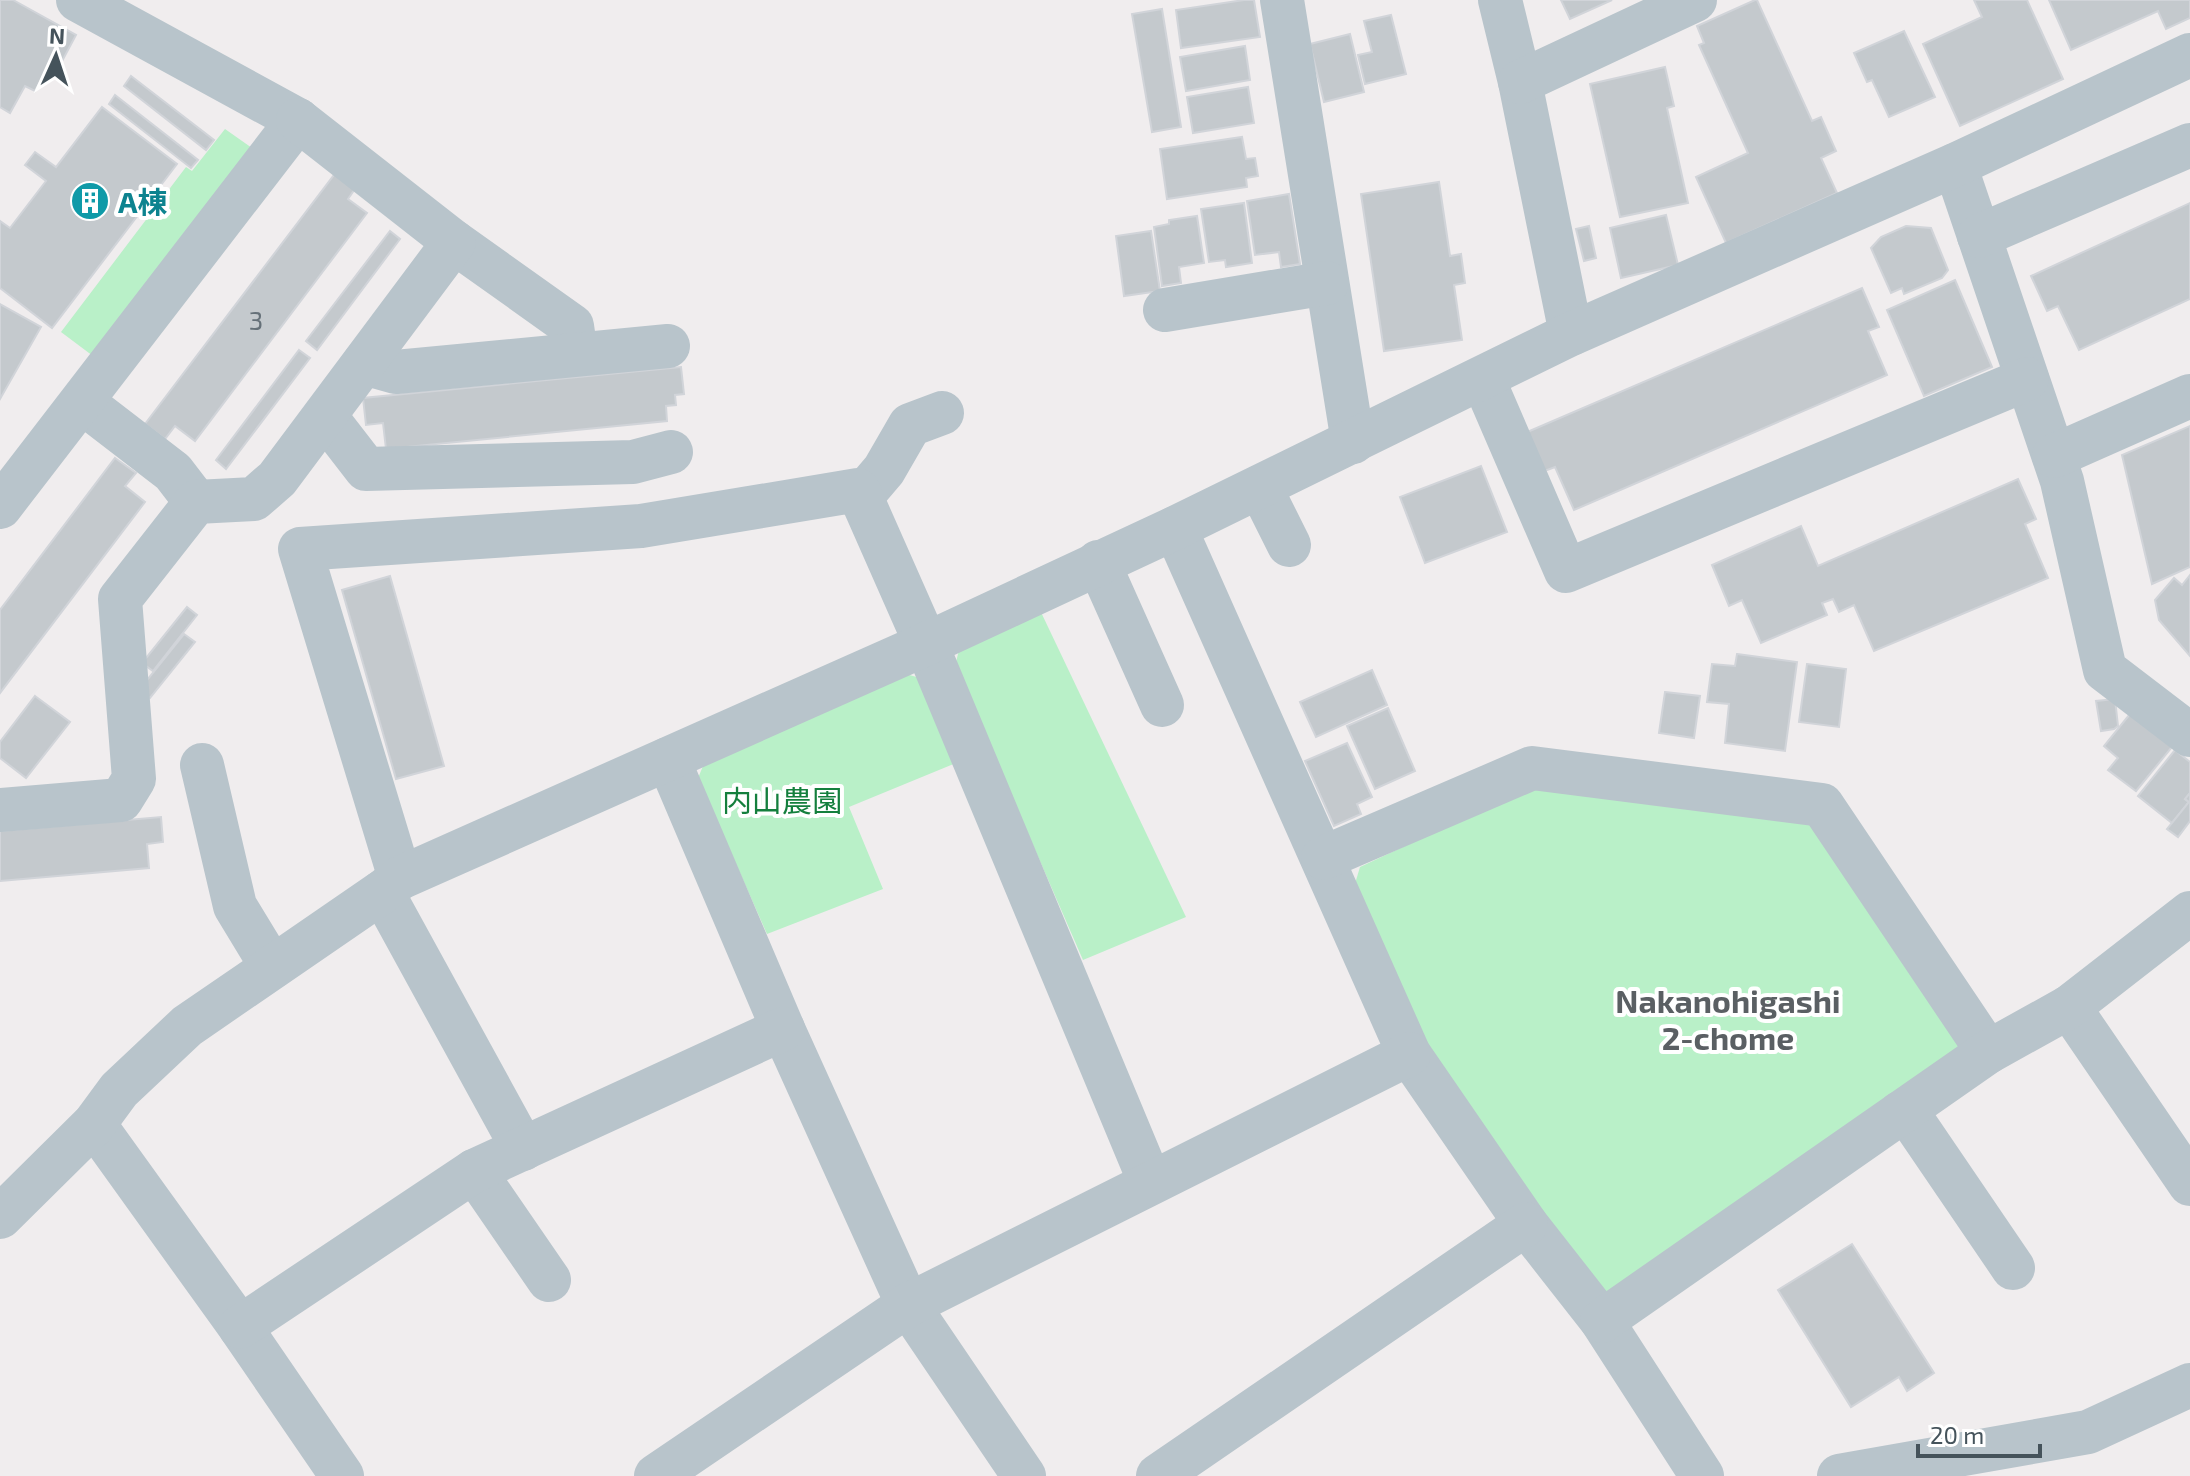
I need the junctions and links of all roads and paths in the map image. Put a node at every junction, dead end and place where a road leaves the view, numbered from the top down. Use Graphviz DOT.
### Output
graph roads {
  1 [pos="78,0"];
  2 [pos="1500,0"];
  3 [pos="1695,0"];
  4 [pos="1290,2"];
  5 [pos="2190,55"];
  6 [pos="1520,82"];
  7 [pos="298,120"];
  8 [pos="2190,145"];
  9 [pos="1955,165"];
  10 [pos="1979,236"];
  11 [pos="454,242"];
  12 [pos="1327,283"];
  13 [pos="1165,310"];
  14 [pos="1571,334"];
  15 [pos="668,346"];
  16 [pos="576,354"];
  17 [pos="364,363"];
  18 [pos="1483,379"];
  19 [pos="2027,379"];
  20 [pos="2190,396"];
  21 [pos="82,402"];
  22 [pos="942,413"];
  23 [pos="325,416"];
  24 [pos="1353,442"];
  25 [pos="671,452"];
  26 [pos="2054,456"];
  27 [pos="1260,487"];
  28 [pos="861,497"];
  29 [pos="196,502"];
  30 [pos="0,507"];
  31 [pos="1175,528"];
  32 [pos="1289,545"];
  33 [pos="1098,562"];
  34 [pos="926,644"];
  35 [pos="1162,705"];
  36 [pos="2190,735"];
  37 [pos="668,759"];
  38 [pos="202,765"];
  39 [pos="0,810"];
  40 [pos="1323,858"];
  41 [pos="391,885"];
  42 [pos="2190,913"];
  43 [pos="264,986"];
  44 [pos="2069,1007"];
  45 [pos="783,1029"];
  46 [pos="1988,1052"];
  47 [pos="1409,1054"];
  48 [pos="1900,1113"];
  49 [pos="94,1124"];
  50 [pos="523,1149"];
  51 [pos="474,1171"];
  52 [pos="1150,1182"];
  53 [pos="2190,1184"];
  54 [pos="0,1217"];
  55 [pos="1526,1224"];
  56 [pos="2013,1268"];
  57 [pos="549,1280"];
  58 [pos="908,1305"];
  59 [pos="1602,1321"];
  60 [pos="240,1327"];
  61 [pos="2190,1385"];
  62 [pos="342,1476"];
  63 [pos="656,1476"];
  64 [pos="1024,1476"];
  65 [pos="1158,1476"];
  66 [pos="1702,1476"];
  67 [pos="1839,1476"];
  1 -- 7 [label="street"];
  2 -- 6 [label="street"];
  3 -- 6 [label="street"];
  4 -- 12 [label="street"];
  5 -- 9 [label="street"];
  6 -- 14 [label="street"];
  7 -- 11 [label="street"];
  7 -- 21 [label="street"];
  8 -- 10 [label="street"];
  9 -- 10 [label="street"];
  9 -- 14 [label="street"];
  10 -- 19 [label="street"];
  11 -- 16 [label="street"];
  11 -- 17 [label="street"];
  12 -- 13 [label="street"];
  12 -- 24 [label="street"];
  14 -- 18 [label="street"];
  15 -- 16 [label="street"];
  16 -- 17 [label="street"];
  17 -- 23 [label="street"];
  18 -- 19 [label="street"];
  18 -- 24 [label="street"];
  19 -- 26 [label="street"];
  20 -- 26 [label="street"];
  21 -- 29 [label="street"];
  21 -- 30 [label="street"];
  22 -- 28 [label="street"];
  23 -- 25 [label="street"];
  23 -- 29 [label="street"];
  24 -- 27 [label="street"];
  26 -- 36 [label="street"];
  27 -- 31 [label="street"];
  27 -- 32 [label="street"];
  28 -- 34 [label="street"];
  28 -- 41 [label="street"];
  29 -- 39 [label="street"];
  31 -- 33 [label="street"];
  31 -- 40 [label="street"];
  33 -- 34 [label="street"];
  33 -- 35 [label="street"];
  34 -- 37 [label="street"];
  34 -- 52 [label="street"];
  37 -- 41 [label="street"];
  37 -- 45 [label="street"];
  38 -- 43 [label="street"];
  40 -- 46 [label="street"];
  40 -- 47 [label="street"];
  41 -- 43 [label="street"];
  41 -- 50 [label="street"];
  42 -- 44 [label="street"];
  43 -- 49 [label="street"];
  44 -- 46 [label="street"];
  44 -- 53 [label="street"];
  45 -- 50 [label="street"];
  45 -- 58 [label="street"];
  46 -- 48 [label="street"];
  47 -- 52 [label="street"];
  47 -- 55 [label="street"];
  48 -- 56 [label="street"];
  48 -- 59 [label="street"];
  49 -- 54 [label="street"];
  49 -- 60 [label="street"];
  50 -- 51 [label="street"];
  51 -- 57 [label="street"];
  51 -- 60 [label="street"];
  52 -- 58 [label="street"];
  55 -- 59 [label="street"];
  55 -- 65 [label="street"];
  58 -- 63 [label="street"];
  58 -- 64 [label="street"];
  59 -- 66 [label="street"];
  60 -- 62 [label="street"];
  61 -- 67 [label="street"];
}
